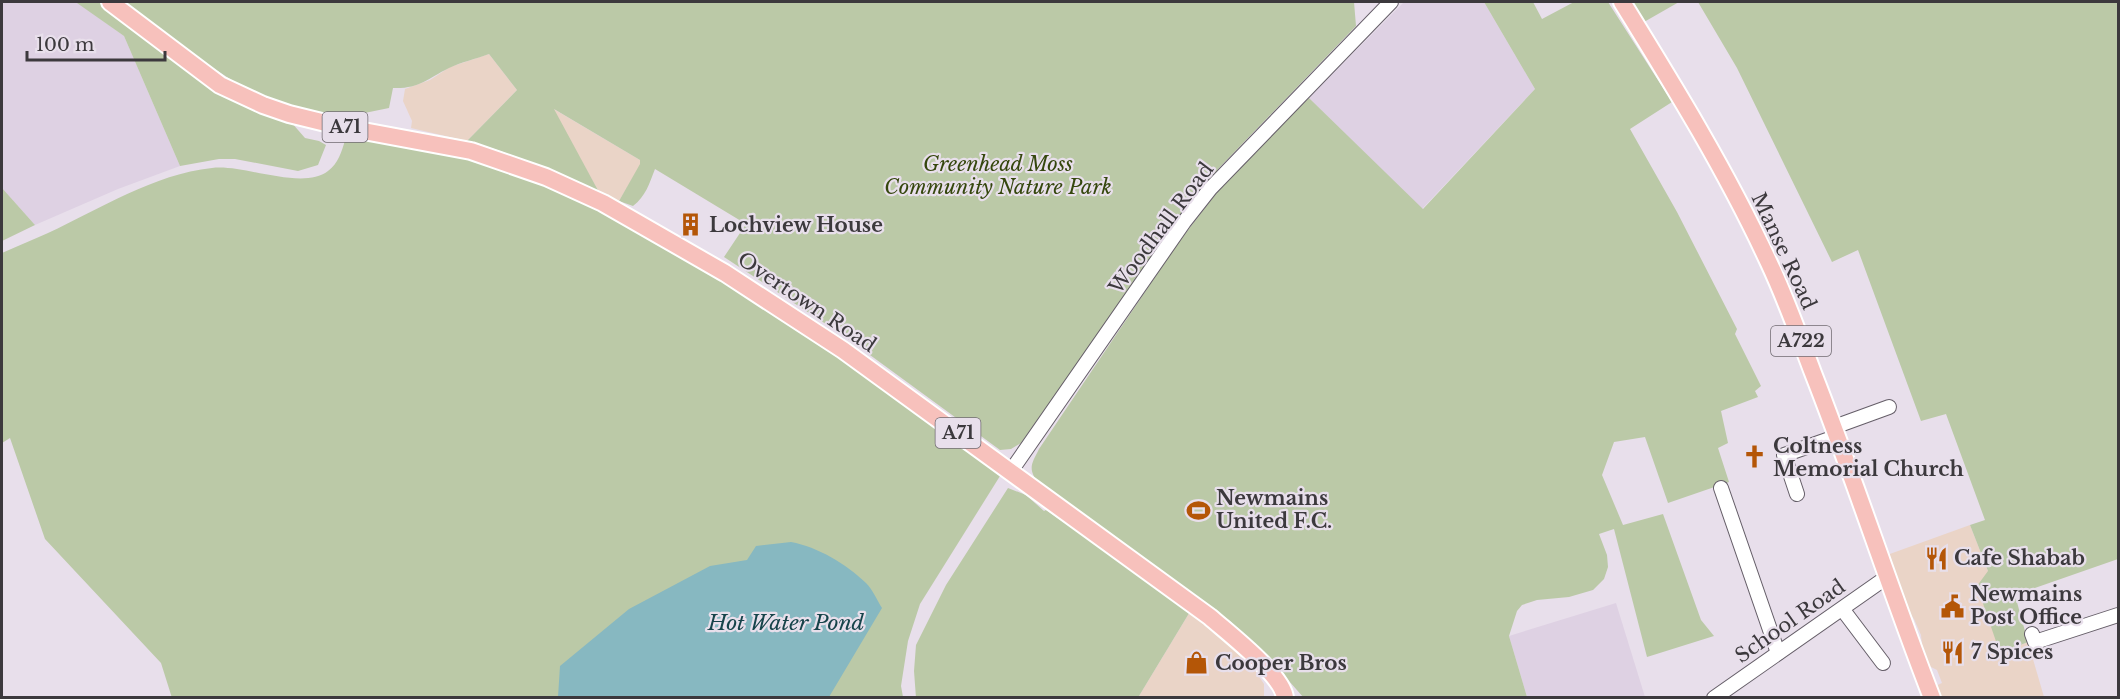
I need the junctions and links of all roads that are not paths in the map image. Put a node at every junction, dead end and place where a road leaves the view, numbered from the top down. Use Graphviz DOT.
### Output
graph roads {
  1 [pos="110,2"];
  2 [pos="1391,2"];
  3 [pos="1623,4"];
  4 [pos="1884,414"];
  5 [pos="1836,431"];
  6 [pos="1011,471"];
  7 [pos="1721,488"];
  8 [pos="1797,494"];
  9 [pos="1887,577"];
  10 [pos="1843,610"];
  11 [pos="2118,615"];
  12 [pos="2032,634"];
  13 [pos="1778,653"];
  14 [pos="1883,663"];
  15 [pos="1285,698"];
  16 [pos="1714,698"];
  17 [pos="1932,698"];
  1 -- 6 [label="main road, Overtown Road / A71"];
  2 -- 6 [label="street, Woodhall Road"];
  3 -- 5 [label="main road, Manse Road / A722"];
  4 -- 5 [label="street"];
  5 -- 8 [label="street"];
  5 -- 9 [label="main road, Manse Road / A722"];
  6 -- 15 [label="main road, Overtown Road / A71"];
  7 -- 13 [label="street"];
  9 -- 10 [label="street, School Road"];
  9 -- 17 [label="main road, Manse Road / A722"];
  10 -- 13 [label="street, School Road"];
  10 -- 14 [label="street"];
  11 -- 12 [label="street"];
  13 -- 16 [label="street, School Road"];
}
